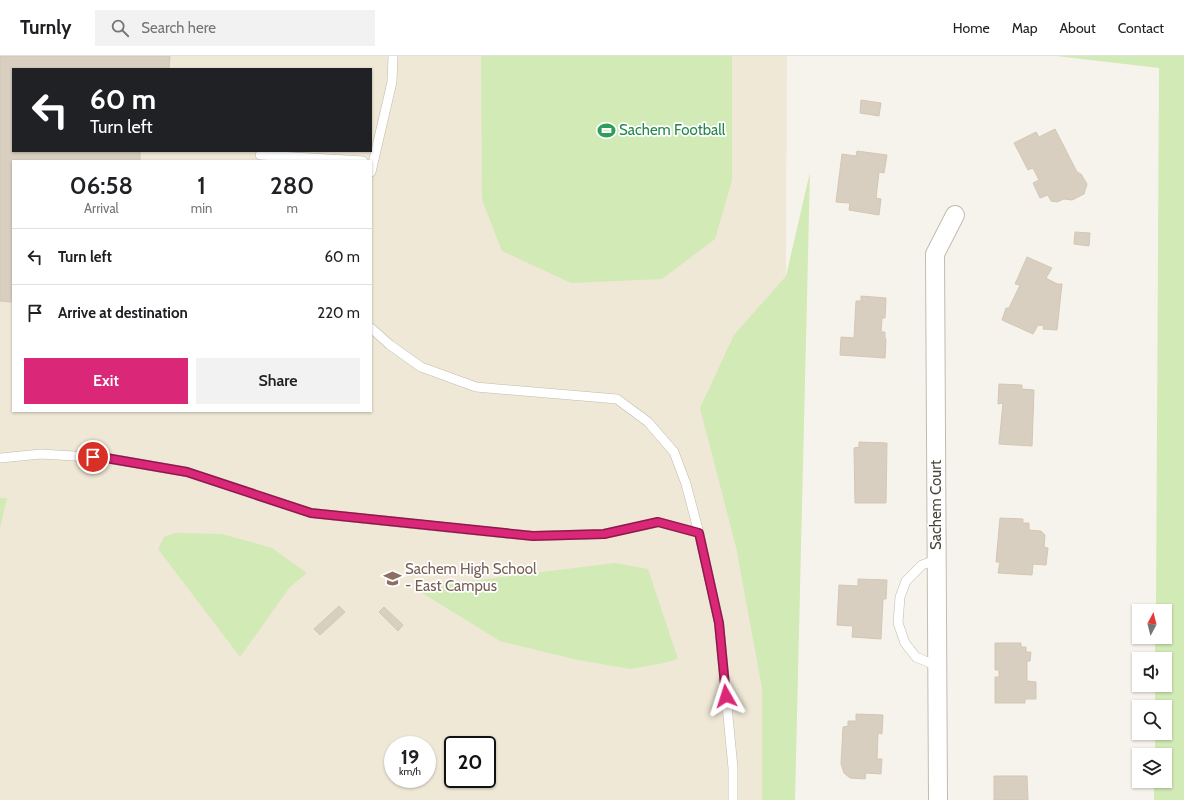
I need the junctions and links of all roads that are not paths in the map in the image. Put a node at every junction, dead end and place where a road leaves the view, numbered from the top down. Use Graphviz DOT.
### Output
graph roads {
  1 [pos="393,56"];
  2 [pos="260,154"];
  3 [pos="348,160"];
  4 [pos="372,161"];
  5 [pos="955,215"];
  6 [pos="372,329"];
  7 [pos="0,458"];
  8 [pos="699,533"];
  9 [pos="936,560"];
  10 [pos="937,666"];
  11 [pos="733,800"];
  12 [pos="938,800"];
  1 -- 4 [label="lane"];
  2 -- 3 [label="lane"];
  5 -- 9 [label="street, Sachem Court"];
  6 -- 8 [label="lane"];
  7 -- 8 [label="lane"];
  8 -- 11 [label="lane"];
  9 -- 10 [label="street, Sachem Court"];
  9 -- 10 [label="lane"];
  10 -- 12 [label="street, Sachem Court"];
}
